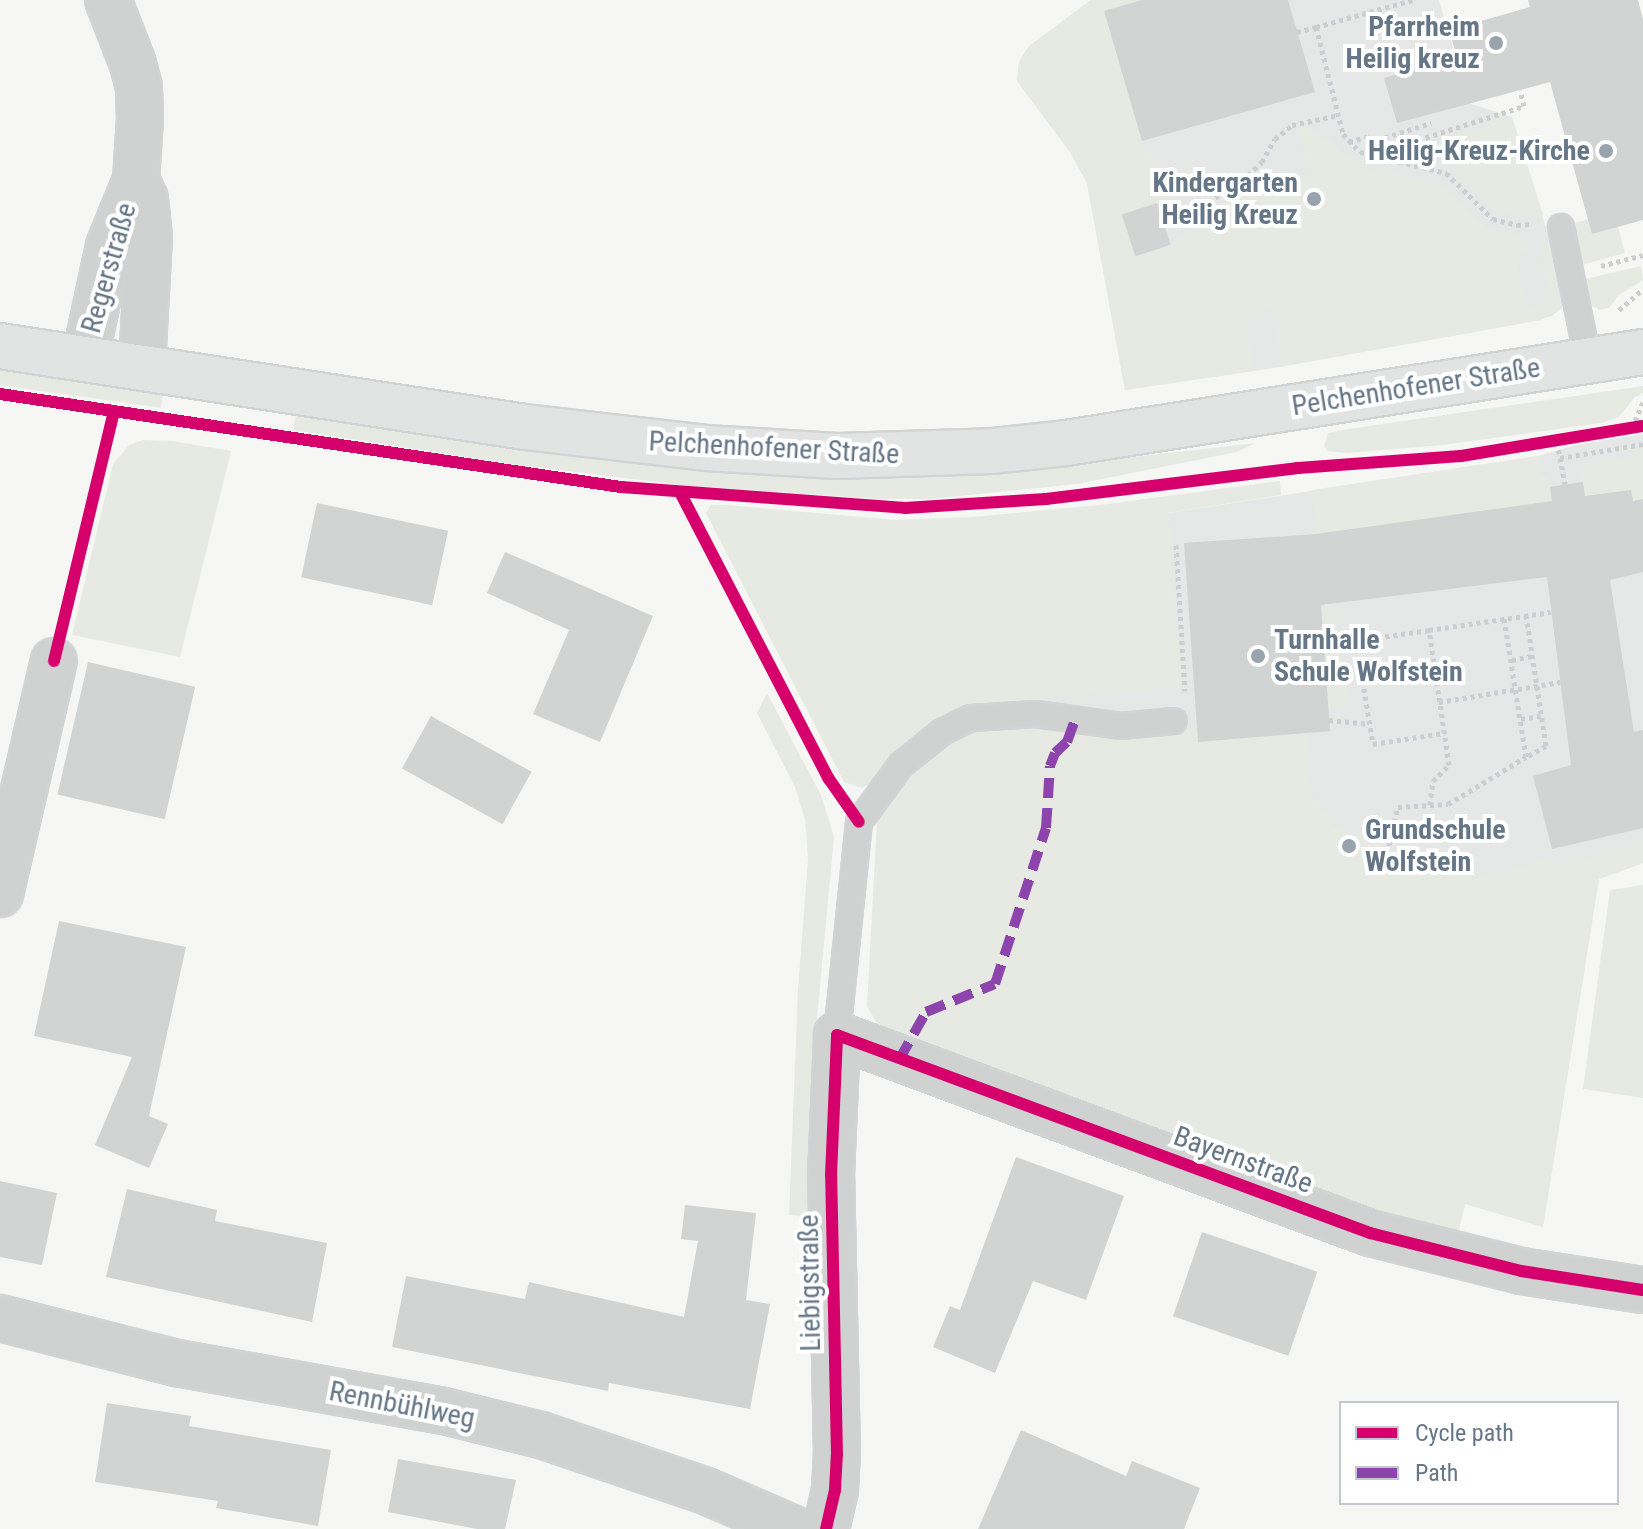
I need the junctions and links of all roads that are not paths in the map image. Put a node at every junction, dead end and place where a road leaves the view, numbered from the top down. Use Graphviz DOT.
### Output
graph roads {
  1 [pos="108,0"];
  2 [pos="136,180"];
  3 [pos="1561,227"];
  4 [pos="0,346"];
  5 [pos="1643,352"];
  6 [pos="85,358"];
  7 [pos="1588,360"];
  8 [pos="142,366"];
  9 [pos="54,661"];
  10 [pos="1173,709"];
  11 [pos="3,873"];
  12 [pos="837,1035"];
  13 [pos="1643,1290"];
  14 [pos="0,1318"];
  15 [pos="794,1529"];
  16 [pos="826,1529"];
  1 -- 2 [label="street, Regerstraße"];
  2 -- 6 [label="street, Regerstraße"];
  2 -- 8 [label="street, Regerstraße"];
  3 -- 7 [label="lane"];
  4 -- 6 [label="main road, Pelchenhofener Straße"];
  5 -- 7 [label="main road, Pelchenhofener Straße"];
  6 -- 8 [label="main road, Pelchenhofener Straße"];
  7 -- 8 [label="main road, Pelchenhofener Straße"];
  9 -- 11 [label="street"];
  10 -- 12 [label="lane"];
  12 -- 13 [label="street, Bayernstraße"];
  12 -- 16 [label="street, Liebigstraße"];
  14 -- 15 [label="street, Rennbühlweg"];
}
